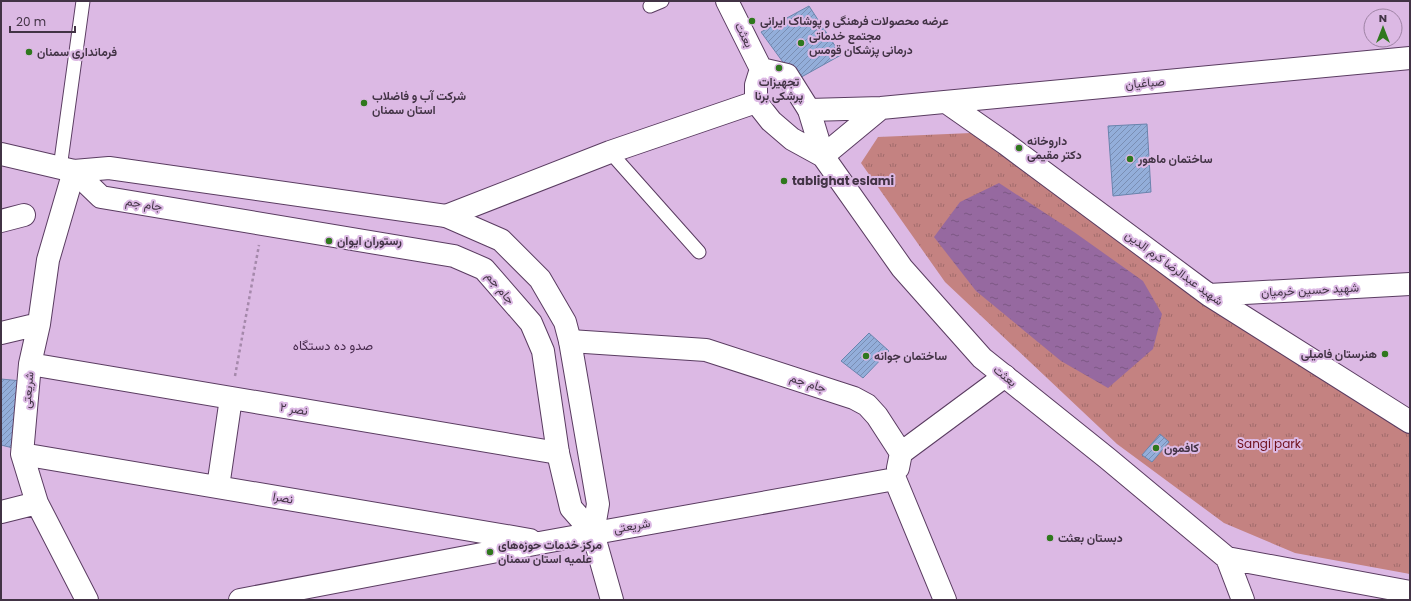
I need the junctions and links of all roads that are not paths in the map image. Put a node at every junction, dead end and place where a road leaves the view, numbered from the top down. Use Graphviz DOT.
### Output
graph roads {
  1 [pos="84,1"];
  2 [pos="727,1"];
  3 [pos="1410,58"];
  4 [pos="761,69"];
  5 [pos="756,102"];
  6 [pos="946,102"];
  7 [pos="881,108"];
  8 [pos="810,110"];
  9 [pos="610,152"];
  10 [pos="1,154"];
  11 [pos="823,156"];
  12 [pos="67,170"];
  13 [pos="24,215"];
  14 [pos="446,216"];
  15 [pos="1,221"];
  16 [pos="699,252"];
  17 [pos="1410,284"];
  18 [pos="1209,296"];
  19 [pos="39,324"];
  20 [pos="1,333"];
  21 [pos="570,341"];
  22 [pos="30,364"];
  23 [pos="1005,376"];
  24 [pos="231,398"];
  25 [pos="1410,422"];
  26 [pos="558,453"];
  27 [pos="901,453"];
  28 [pos="22,454"];
  29 [pos="896,479"];
  30 [pos="218,487"];
  31 [pos="37,503"];
  32 [pos="1,512"];
  33 [pos="593,533"];
  34 [pos="545,542"];
  35 [pos="1226,558"];
  36 [pos="1410,592"];
  37 [pos="87,600"];
  38 [pos="240,600"];
  39 [pos="612,600"];
  40 [pos="945,600"];
  41 [pos="1243,600"];
  1 -- 12 [label="lane"];
  2 -- 4 [label="street, بعثت"];
  3 -- 6 [label="street, صباغیان"];
  4 -- 5 [label="street"];
  4 -- 8 [label="street"];
  5 -- 9 [label="street"];
  5 -- 11 [label="street"];
  6 -- 7 [label="street, صباغیان"];
  6 -- 18 [label="street, شهید عبدالرضا کرم الدین"];
  7 -- 8 [label="street, صباغیان"];
  7 -- 11 [label="street"];
  8 -- 11 [label="street"];
  9 -- 14 [label="street"];
  9 -- 16 [label="lane"];
  10 -- 12 [label="street"];
  11 -- 23 [label="street, بعثت"];
  12 -- 14 [label="street, جام جم"];
  12 -- 19 [label="street, شریعتی"];
  12 -- 26 [label="street, جام جم"];
  13 -- 15 [label="street"];
  14 -- 21 [label="street, جام جم"];
  17 -- 18 [label="street, شهید حسین خرمیان"];
  18 -- 25 [label="street, شهید عبدالرضا کرم الدین"];
  19 -- 20 [label="street"];
  19 -- 22 [label="street, شریعتی"];
  21 -- 27 [label="street, جام جم"];
  21 -- 33 [label="street, جام جم"];
  22 -- 24 [label="street, نصر ۲"];
  22 -- 28 [label="street, شریعتی"];
  23 -- 27 [label="street"];
  23 -- 35 [label="street, بعثت"];
  24 -- 26 [label="street, نصر ۲"];
  24 -- 30 [label="street"];
  26 -- 33 [label="street, جام جم"];
  27 -- 29 [label="street"];
  28 -- 30 [label="street, نصرا"];
  28 -- 31 [label="street, شریعتی"];
  29 -- 33 [label="street, شریعتی"];
  29 -- 40 [label="street"];
  30 -- 34 [label="street, نصرا"];
  31 -- 32 [label="street"];
  31 -- 37 [label="street, شریعتی"];
  33 -- 34 [label="street, شریعتی"];
  33 -- 39 [label="street, جام جم"];
  34 -- 38 [label="street, شریعتی"];
  35 -- 36 [label="street"];
  35 -- 41 [label="street"];
}
